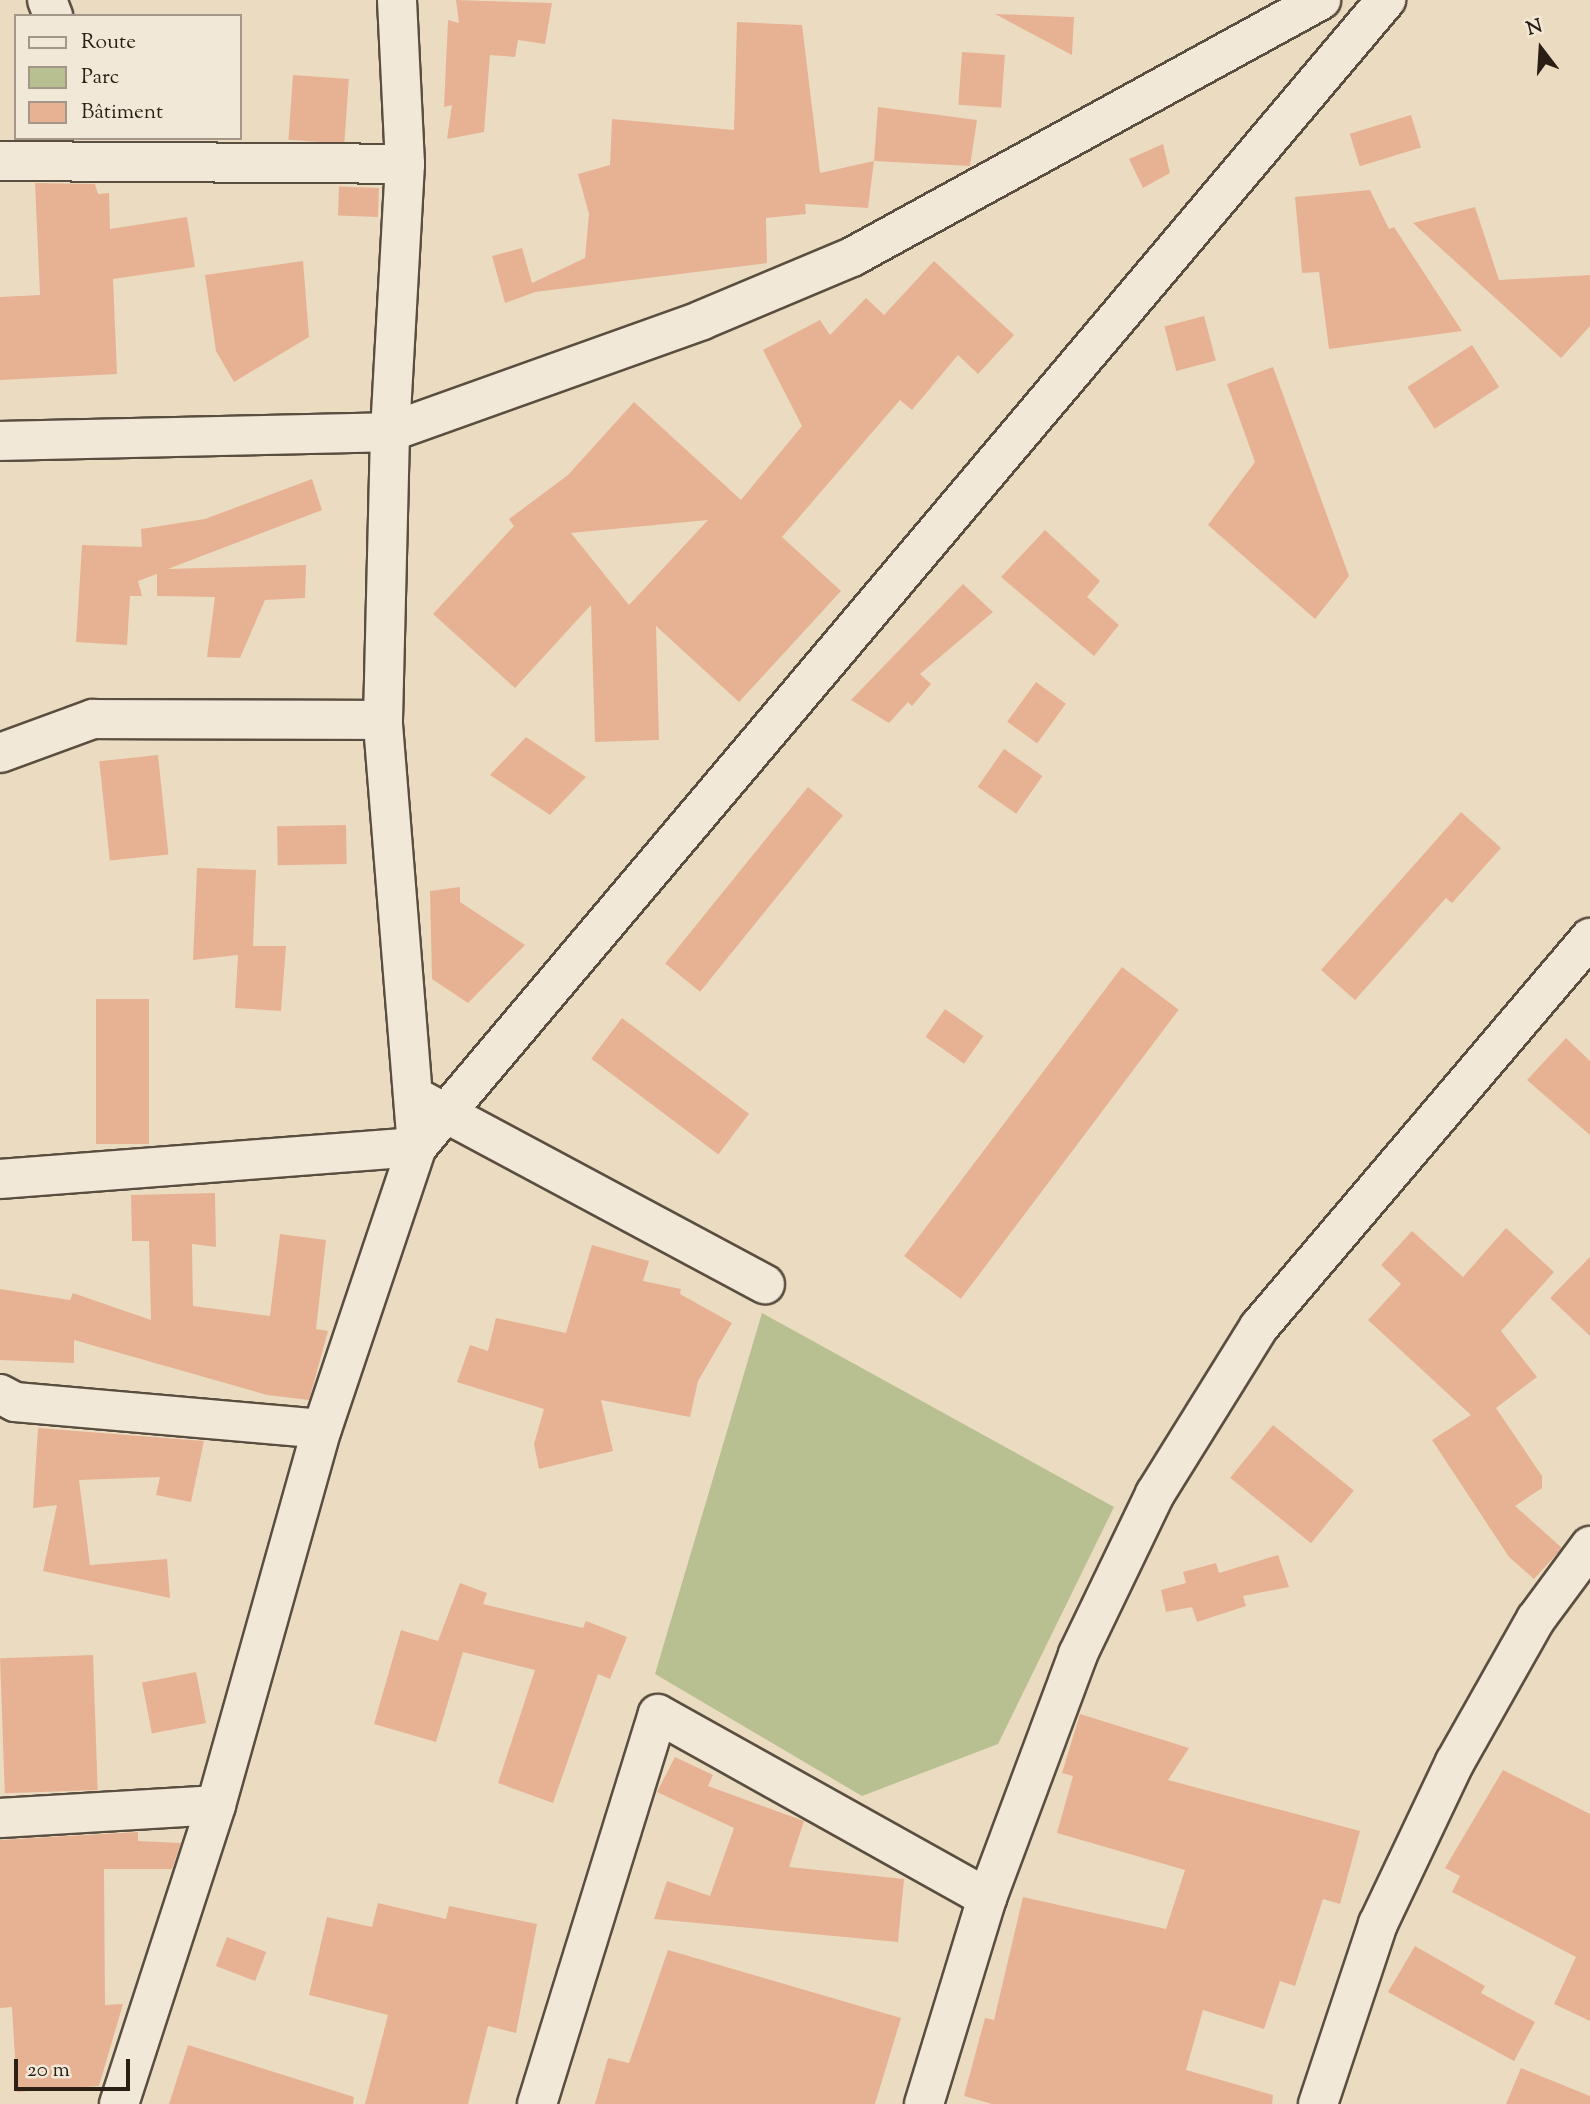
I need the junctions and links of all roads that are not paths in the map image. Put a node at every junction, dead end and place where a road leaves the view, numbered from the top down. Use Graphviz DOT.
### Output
graph roads {
  1 [pos="397,0"];
  2 [pos="1321,0"];
  3 [pos="1386,0"];
  4 [pos="105,149"];
  5 [pos="0,161"];
  6 [pos="405,163"];
  7 [pos="390,432"];
  8 [pos="0,441"];
  9 [pos="383,720"];
  10 [pos="0,753"];
  11 [pos="1590,938"];
  12 [pos="430,1105"];
  13 [pos="417,1147"];
  14 [pos="0,1180"];
  15 [pos="765,1284"];
  16 [pos="0,1394"];
  17 [pos="322,1429"];
  18 [pos="1590,1546"];
  19 [pos="216,1805"];
  20 [pos="0,1818"];
  21 [pos="987,1898"];
  22 [pos="119,2104"];
  23 [pos="537,2104"];
  24 [pos="924,2104"];
  25 [pos="1318,2104"];
  1 -- 6 [label="street"];
  2 -- 7 [label="street"];
  3 -- 12 [label="street"];
  4 -- 5 [label="street"];
  4 -- 6 [label="street"];
  6 -- 7 [label="street"];
  7 -- 8 [label="street"];
  7 -- 9 [label="street"];
  9 -- 10 [label="street"];
  9 -- 12 [label="street"];
  11 -- 21 [label="street"];
  12 -- 13 [label="street"];
  12 -- 15 [label="street"];
  13 -- 14 [label="street"];
  13 -- 17 [label="street"];
  16 -- 17 [label="street"];
  17 -- 19 [label="street"];
  18 -- 25 [label="street"];
  19 -- 20 [label="street"];
  19 -- 22 [label="street"];
  21 -- 23 [label="street"];
  21 -- 24 [label="street"];
}
